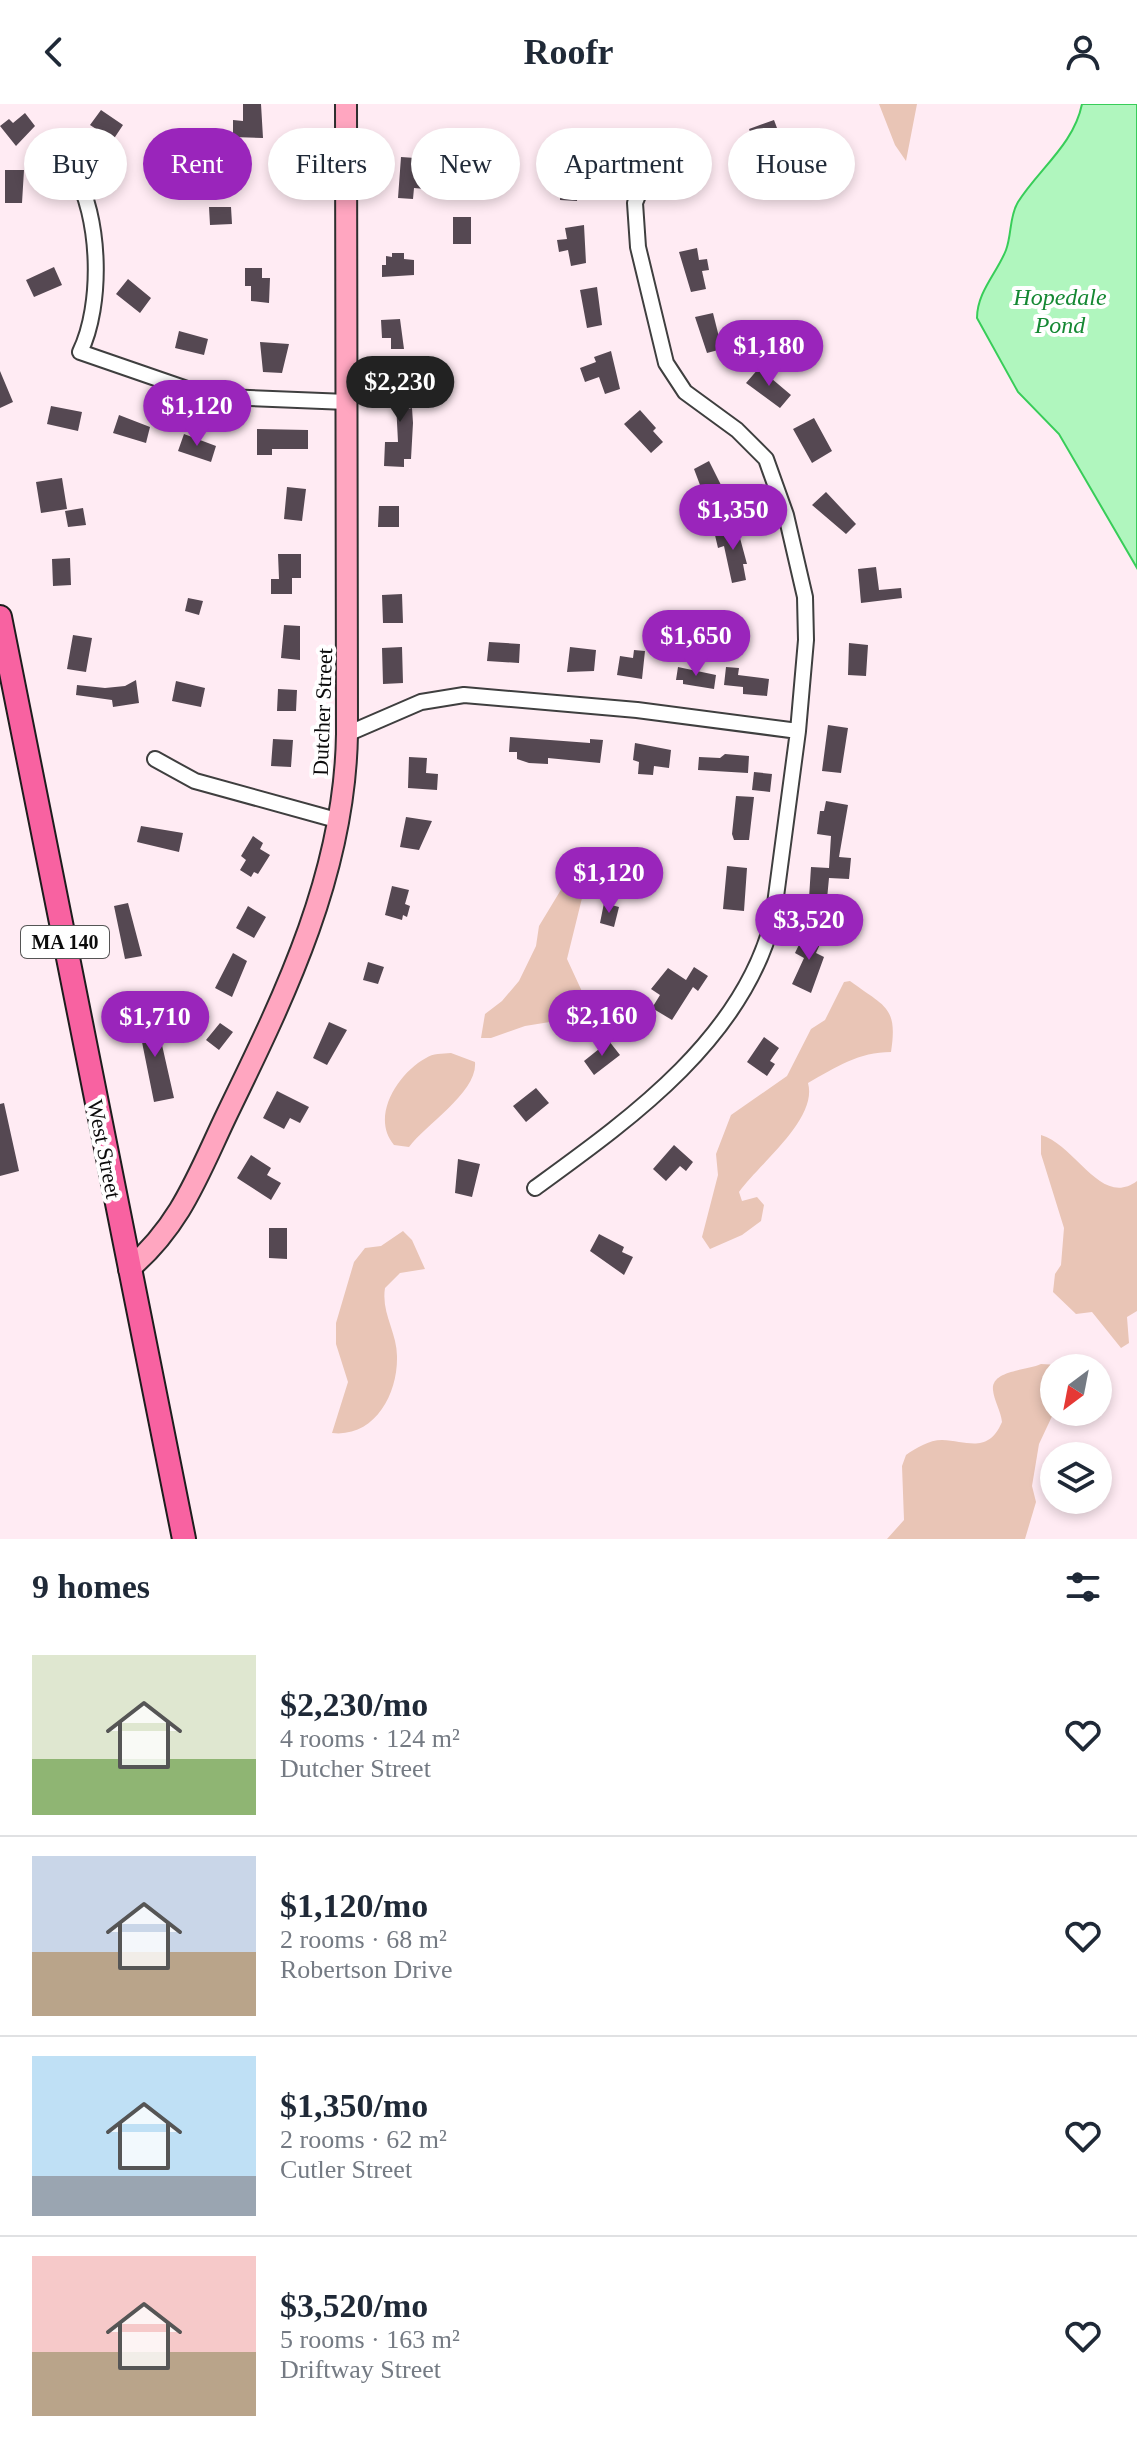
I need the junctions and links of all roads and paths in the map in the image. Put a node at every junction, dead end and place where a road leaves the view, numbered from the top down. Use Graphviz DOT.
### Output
graph roads {
  1 [pos="346,104"];
  2 [pos="87,200"];
  3 [pos="636,200"];
  4 [pos="347,402"];
  5 [pos="0,617"];
  6 [pos="798,731"];
  7 [pos="347,734"];
  8 [pos="155,759"];
  9 [pos="340,821"];
  10 [pos="535,1188"];
  11 [pos="129,1269"];
  12 [pos="184,1539"];
  1 -- 4 [label="street, Dutcher Street"];
  2 -- 4 [label="street"];
  3 -- 6 [label="street"];
  4 -- 7 [label="street, Dutcher Street"];
  5 -- 11 [label="main road, West Street / MA 140"];
  6 -- 7 [label="street"];
  6 -- 10 [label="street"];
  7 -- 9 [label="street, Dutcher Street"];
  8 -- 9 [label="street"];
  9 -- 11 [label="street, Dutcher Street"];
  11 -- 12 [label="main road, West Street / MA 140"];
}
